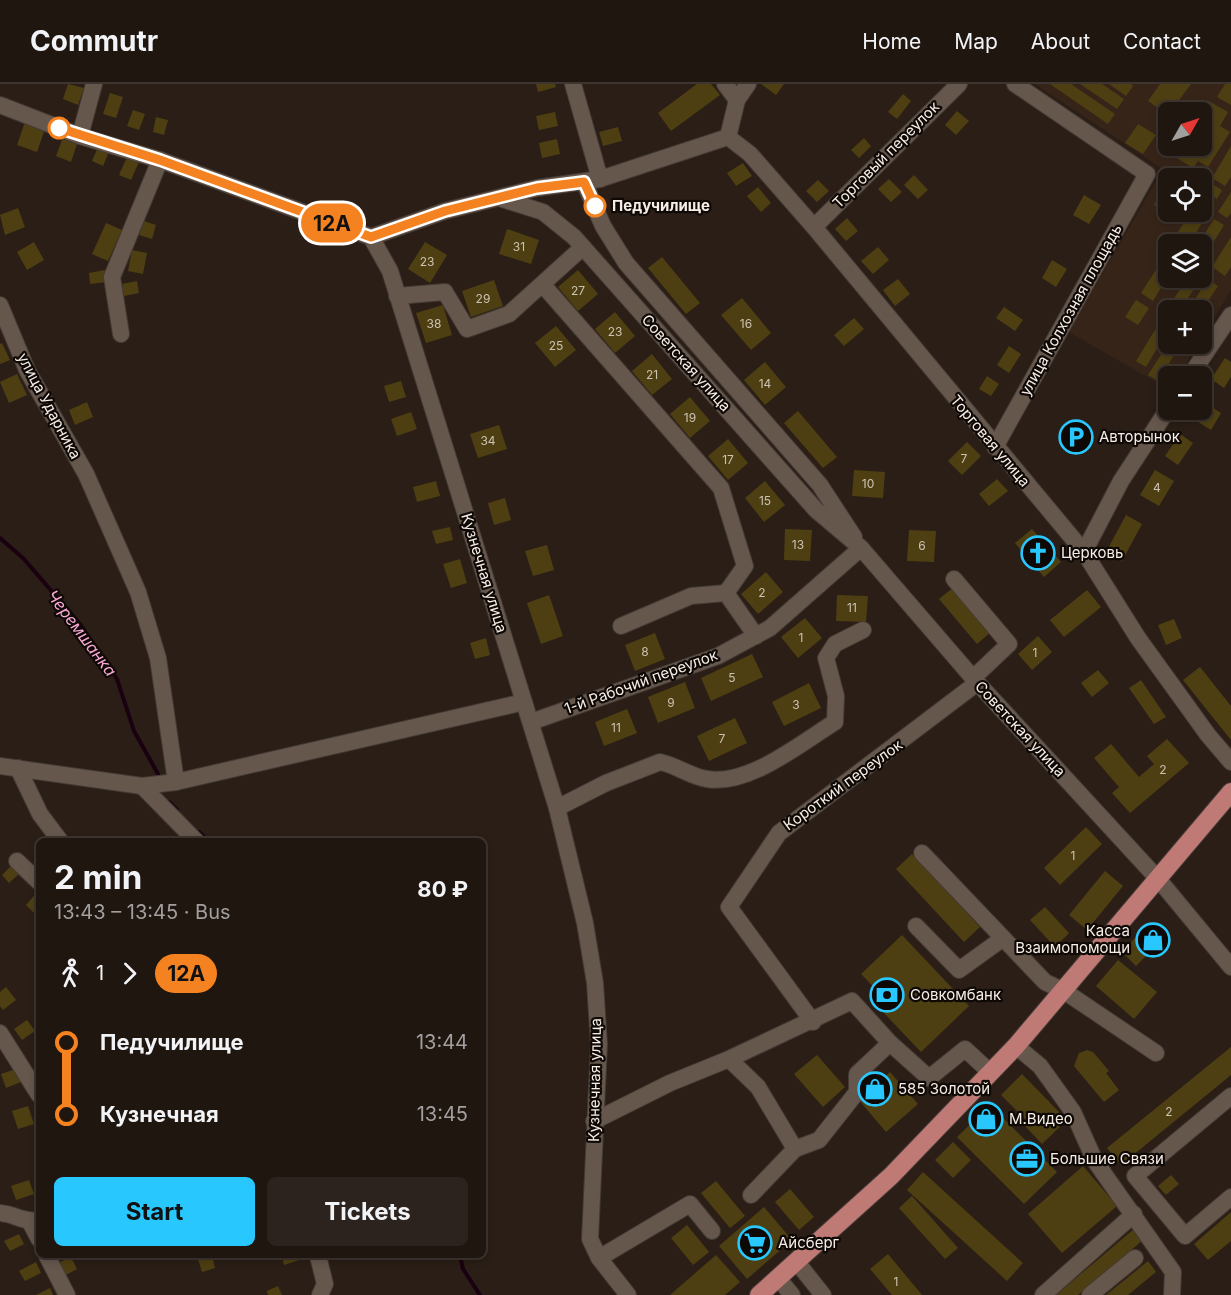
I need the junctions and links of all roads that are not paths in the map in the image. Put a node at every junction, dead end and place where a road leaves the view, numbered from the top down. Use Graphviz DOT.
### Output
graph roads {
  1 [pos="94,84"];
  2 [pos="573,84"];
  3 [pos="725,84"];
  4 [pos="748,84"];
  5 [pos="959,84"];
  6 [pos="1015,84"];
  7 [pos="737,100"];
  8 [pos="0,105"];
  9 [pos="80,136"];
  10 [pos="728,137"];
  11 [pos="160,160"];
  12 [pos="592,181"];
  13 [pos="499,198"];
  14 [pos="813,227"];
  15 [pos="371,237"];
  16 [pos="583,247"];
  17 [pos="543,285"];
  18 [pos="397,296"];
  19 [pos="0,305"];
  20 [pos="1231,315"];
  21 [pos="121,334"];
  22 [pos="1197,366"];
  23 [pos="1161,420"];
  24 [pos="995,447"];
  25 [pos="861,548"];
  26 [pos="1084,552"];
  27 [pos="954,579"];
  28 [pos="726,593"];
  29 [pos="621,626"];
  30 [pos="863,630"];
  31 [pos="756,636"];
  32 [pos="975,680"];
  33 [pos="524,702"];
  34 [pos="531,722"];
  35 [pos="1231,762"];
  36 [pos="0,766"];
  37 [pos="18,768"];
  38 [pos="176,782"];
  39 [pos="142,786"];
  40 [pos="1231,792"];
  41 [pos="557,808"];
  42 [pos="58,838"];
  43 [pos="193,838"];
  44 [pos="922,853"];
  45 [pos="17,861"];
  46 [pos="36,879"];
  47 [pos="1159,880"];
  48 [pos="916,926"];
  49 [pos="1002,939"];
  50 [pos="1231,967"];
  51 [pos="1064,991"];
  52 [pos="813,1022"];
  53 [pos="2,1041"];
  54 [pos="890,1043"];
  55 [pos="1016,1046"];
  56 [pos="1156,1053"];
  57 [pos="729,1059"];
  58 [pos="991,1073"];
  59 [pos="36,1091"];
  60 [pos="1230,1099"];
  61 [pos="594,1121"];
  62 [pos="795,1149"];
  63 [pos="751,1196"];
  64 [pos="1231,1197"];
  65 [pos="0,1213"];
  66 [pos="1134,1214"];
  67 [pos="35,1221"];
  68 [pos="711,1231"];
  69 [pos="48,1258"];
  70 [pos="318,1258"];
  71 [pos="600,1258"];
  72 [pos="1135,1258"];
  73 [pos="796,1261"];
  74 [pos="778,1278"];
  75 [pos="67,1295"];
  76 [pos="320,1295"];
  77 [pos="628,1295"];
  78 [pos="759,1295"];
  79 [pos="792,1295"];
  80 [pos="824,1295"];
  81 [pos="1043,1295"];
  82 [pos="1090,1295"];
  83 [pos="1172,1295"];
  1 -- 9 [label="street"];
  2 -- 12 [label="street, Советская улица"];
  3 -- 7 [label="street"];
  4 -- 7 [label="street"];
  5 -- 14 [label="street, Торговый переулок"];
  6 -- 24 [label="street, улица Колхозная площадь"];
  7 -- 10 [label="street"];
  8 -- 9 [label="street"];
  9 -- 11 [label="street"];
  10 -- 12 [label="street"];
  10 -- 14 [label="street, Торговая улица"];
  11 -- 15 [label="street"];
  11 -- 21 [label="street"];
  12 -- 13 [label="street"];
  12 -- 25 [label="street, Советская улица"];
  13 -- 15 [label="street"];
  13 -- 16 [label="street, Советская улица"];
  14 -- 24 [label="street, Торговая улица"];
  15 -- 18 [label="street, Кузнечная улица"];
  16 -- 17 [label="street"];
  16 -- 25 [label="street, Советская улица"];
  17 -- 18 [label="street"];
  17 -- 28 [label="street"];
  18 -- 33 [label="street, Кузнечная улица"];
  19 -- 38 [label="street, улица Ударника"];
  20 -- 22 [label="street"];
  23 -- 26 [label="street"];
  24 -- 26 [label="street, Торговая улица"];
  25 -- 31 [label="street, 1-й Рабочий переулок"];
  25 -- 32 [label="street, Советская улица"];
  26 -- 35 [label="street, Торговая улица"];
  27 -- 32 [label="street, Короткий переулок"];
  28 -- 29 [label="street"];
  28 -- 31 [label="street"];
  30 -- 41 [label="street"];
  31 -- 34 [label="street, 1-й Рабочий переулок"];
  32 -- 47 [label="street, Советская улица"];
  32 -- 52 [label="street, Короткий переулок"];
  33 -- 34 [label="street, Кузнечная улица"];
  33 -- 38 [label="street"];
  34 -- 41 [label="street, Кузнечная улица"];
  36 -- 37 [label="street"];
  37 -- 39 [label="street"];
  37 -- 42 [label="street"];
  38 -- 39 [label="street"];
  39 -- 43 [label="street"];
  40 -- 47 [label="main road"];
  41 -- 61 [label="street, Кузнечная улица"];
  44 -- 49 [label="street"];
  45 -- 46 [label="street"];
  47 -- 50 [label="street, Советская улица"];
  47 -- 51 [label="main road"];
  48 -- 49 [label="street"];
  49 -- 51 [label="street"];
  51 -- 55 [label="main road"];
  51 -- 56 [label="street"];
  52 -- 54 [label="street"];
  52 -- 57 [label="street"];
  53 -- 59 [label="street"];
  54 -- 58 [label="street"];
  54 -- 62 [label="street"];
  55 -- 58 [label="main road"];
  55 -- 66 [label="street"];
  57 -- 61 [label="street"];
  57 -- 62 [label="street"];
  58 -- 73 [label="main road"];
  60 -- 64 [label="street"];
  61 -- 71 [label="street, Кузнечная улица"];
  62 -- 63 [label="street"];
  65 -- 67 [label="street"];
  66 -- 81 [label="street"];
  66 -- 83 [label="street"];
  68 -- 71 [label="street"];
  69 -- 75 [label="street"];
  70 -- 76 [label="street"];
  71 -- 77 [label="street, Кузнечная улица"];
  72 -- 82 [label="street"];
  73 -- 74 [label="main road"];
  73 -- 80 [label="street"];
  74 -- 78 [label="main road"];
  74 -- 79 [label="street"];
}
